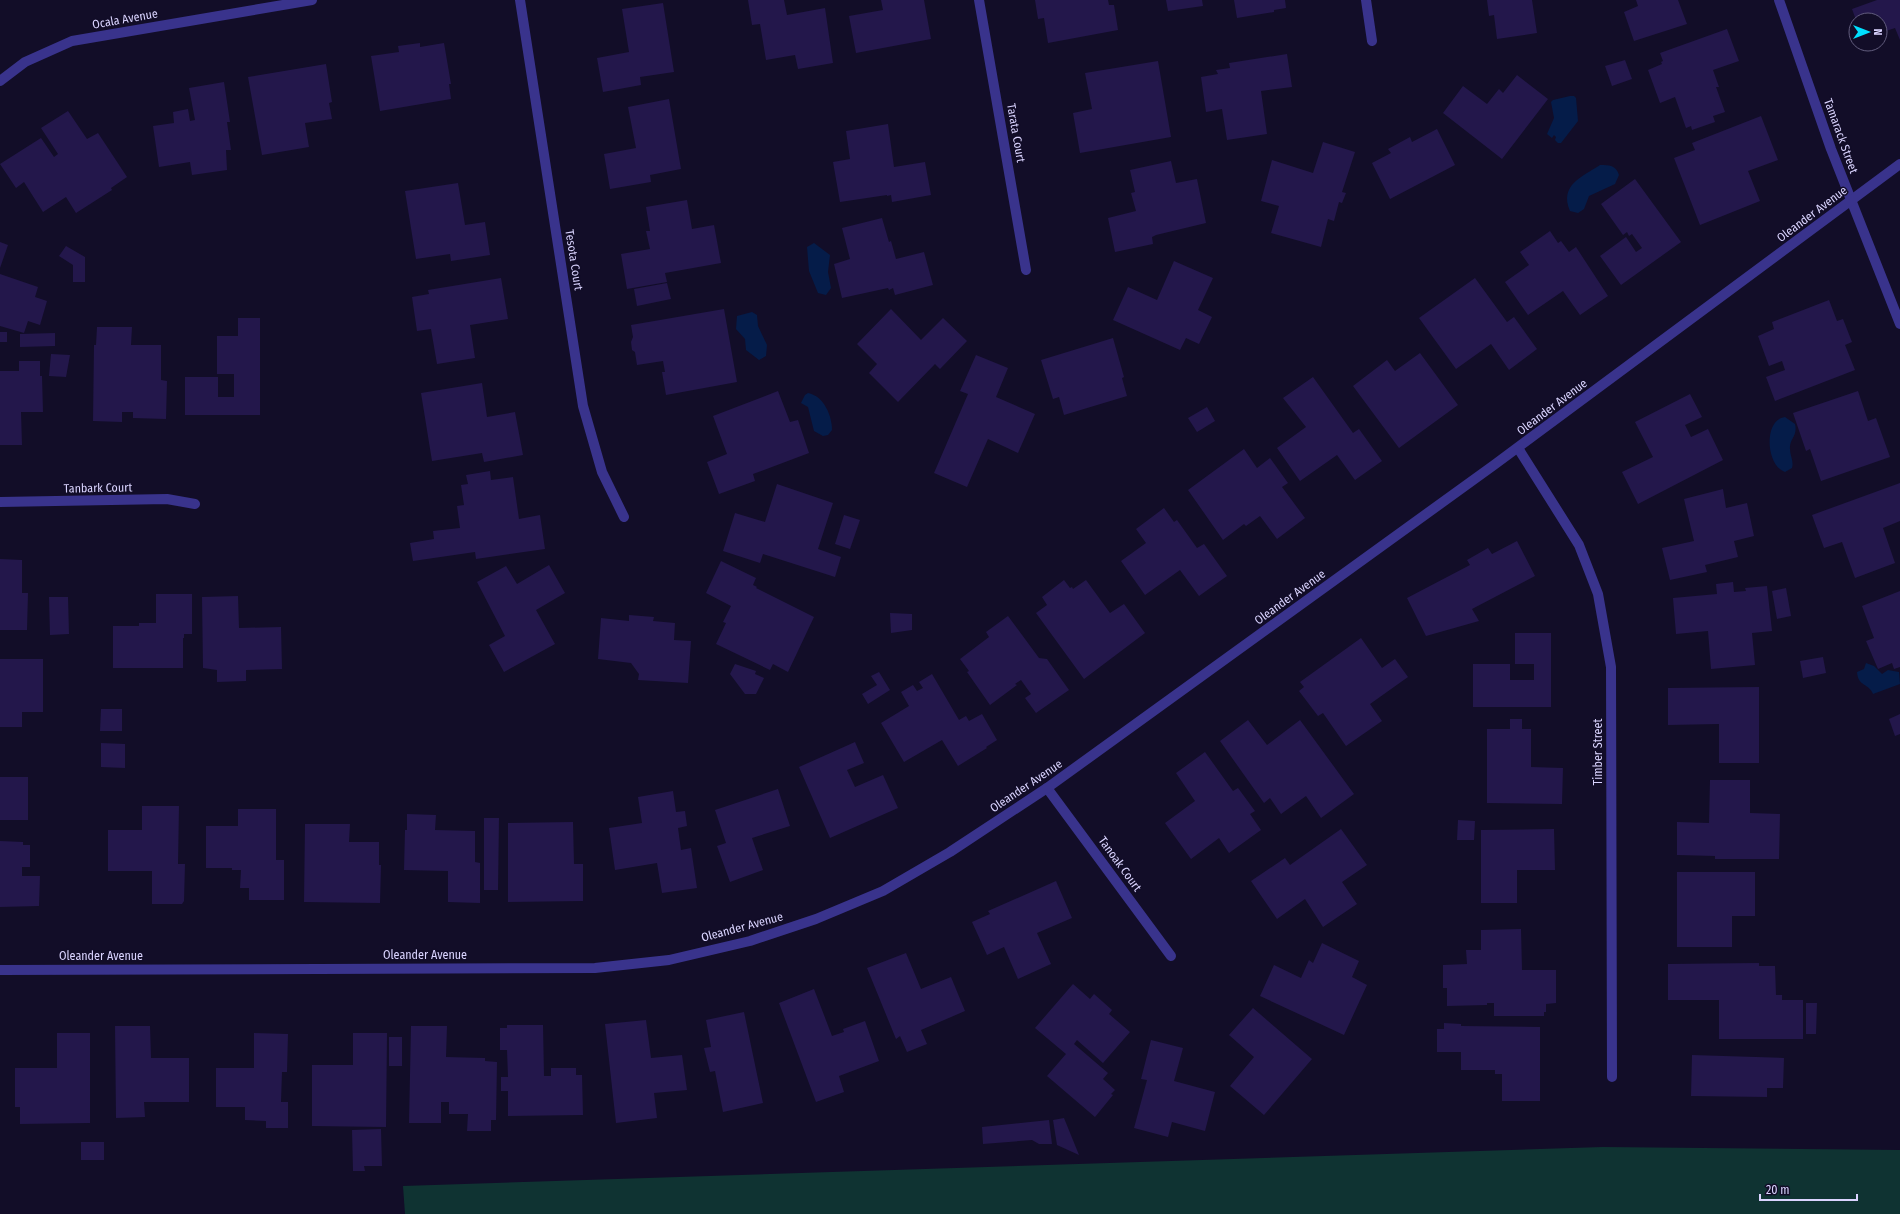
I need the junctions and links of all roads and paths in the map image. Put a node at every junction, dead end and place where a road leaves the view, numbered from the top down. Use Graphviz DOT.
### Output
graph roads {
  1 [pos="312,0"];
  2 [pos="520,0"];
  3 [pos="979,0"];
  4 [pos="1366,0"];
  5 [pos="1779,0"];
  6 [pos="1372,41"];
  7 [pos="0,81"];
  8 [pos="1900,164"];
  9 [pos="1851,201"];
  10 [pos="1026,270"];
  11 [pos="1900,324"];
  12 [pos="1518,448"];
  13 [pos="0,502"];
  14 [pos="195,504"];
  15 [pos="624,517"];
  16 [pos="1047,788"];
  17 [pos="1171,956"];
  18 [pos="0,970"];
  19 [pos="1612,1077"];
  1 -- 7 [label="street, Ocala Avenue"];
  2 -- 15 [label="street, Tesota Court"];
  3 -- 10 [label="street, Tarata Court"];
  4 -- 6 [label="street"];
  5 -- 9 [label="street, Tamarack Street"];
  8 -- 9 [label="street, Oleander Avenue"];
  9 -- 11 [label="street, Tamarack Street"];
  9 -- 12 [label="street, Oleander Avenue"];
  12 -- 16 [label="street, Oleander Avenue"];
  12 -- 19 [label="street, Timber Street"];
  13 -- 14 [label="street, Tanbark Court"];
  16 -- 17 [label="street, Tanoak Court"];
  16 -- 18 [label="street, Oleander Avenue"];
}
